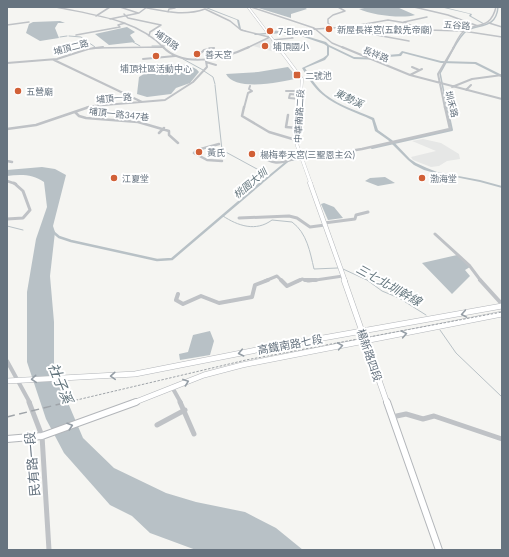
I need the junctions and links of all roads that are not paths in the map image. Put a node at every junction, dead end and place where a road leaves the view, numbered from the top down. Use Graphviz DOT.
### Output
graph roads {
  1 [pos="56,7"];
  2 [pos="76,7"];
  3 [pos="110,7"];
  4 [pos="120,7"];
  5 [pos="147,7"];
  6 [pos="248,7"];
  7 [pos="252,7"];
  8 [pos="338,7"];
  9 [pos="414,7"];
  10 [pos="496,7"];
  11 [pos="175,8"];
  12 [pos="70,10"];
  13 [pos="168,11"];
  14 [pos="139,13"];
  15 [pos="124,15"];
  16 [pos="96,16"];
  17 [pos="428,17"];
  18 [pos="108,19"];
  19 [pos="29,22"];
  20 [pos="403,22"];
  21 [pos="126,23"];
  22 [pos="490,23"];
  23 [pos="7,25"];
  24 [pos="478,26"];
  25 [pos="280,27"];
  26 [pos="332,27"];
  27 [pos="336,27"];
  28 [pos="502,27"];
  29 [pos="272,29"];
  30 [pos="317,29"];
  31 [pos="278,31"];
  32 [pos="288,31"];
  33 [pos="476,31"];
  34 [pos="465,32"];
  35 [pos="267,33"];
  36 [pos="289,34"];
  37 [pos="479,34"];
  38 [pos="76,35"];
  39 [pos="148,36"];
  40 [pos="502,37"];
  41 [pos="271,38"];
  42 [pos="409,41"];
  43 [pos="174,43"];
  44 [pos="164,46"];
  45 [pos="214,48"];
  46 [pos="176,55"];
  47 [pos="381,55"];
  48 [pos="362,56"];
  49 [pos="196,58"];
  50 [pos="53,59"];
  51 [pos="143,59"];
  52 [pos="206,61"];
  53 [pos="7,63"];
  54 [pos="216,65"];
  55 [pos="418,70"];
  56 [pos="410,75"];
  57 [pos="501,75"];
  58 [pos="441,84"];
  59 [pos="471,85"];
  60 [pos="250,86"];
  61 [pos="452,87"];
  62 [pos="466,90"];
  63 [pos="286,91"];
  64 [pos="300,93"];
  65 [pos="300,99"];
  66 [pos="502,99"];
  67 [pos="143,103"];
  68 [pos="75,112"];
  69 [pos="288,115"];
  70 [pos="164,128"];
  71 [pos="297,128"];
  72 [pos="7,129"];
  73 [pos="159,133"];
  74 [pos="296,140"];
  75 [pos="178,143"];
  76 [pos="219,144"];
  77 [pos="269,154"];
  78 [pos="301,159"];
  79 [pos="7,161"];
  80 [pos="222,161"];
  81 [pos="12,162"];
  82 [pos="7,181"];
  83 [pos="368,212"];
  84 [pos="239,218"];
  85 [pos="7,219"];
  86 [pos="324,224"];
  87 [pos="435,234"];
  88 [pos="343,276"];
  89 [pos="178,294"];
  90 [pos="501,304"];
  91 [pos="502,314"];
  92 [pos="362,331"];
  93 [pos="366,341"];
  94 [pos="7,361"];
  95 [pos="19,380"];
  96 [pos="7,382"];
  97 [pos="172,387"];
  98 [pos="185,410"];
  99 [pos="392,417"];
  100 [pos="157,425"];
  101 [pos="194,434"];
  102 [pos="42,436"];
  103 [pos="502,439"];
  104 [pos="7,440"];
  105 [pos="49,550"];
  106 [pos="439,550"];
  1 -- 12 [label="street, 埔頂路"];
  2 -- 12 [label="street"];
  3 -- 16 [label="street"];
  4 -- 14 [label="street"];
  5 -- 13 [label="street"];
  5 -- 14 [label="street"];
  6 -- 35 [label="main road, 中華南路二段"];
  7 -- 30 [label="street, 長祥路"];
  8 -- 26 [label="street"];
  9 -- 24 [label="street"];
  10 -- 22 [label="street"];
  11 -- 13 [label="street"];
  12 -- 16 [label="street, 埔頂路"];
  13 -- 41 [label="street"];
  14 -- 15 [label="street"];
  15 -- 18 [label="street"];
  15 -- 39 [label="street"];
  16 -- 18 [label="street, 埔頂路"];
  17 -- 20 [label="street"];
  18 -- 21 [label="street, 埔頂路"];
  19 -- 23 [label="street"];
  20 -- 27 [label="street, 五谷路"];
  20 -- 34 [label="street, 五谷路"];
  21 -- 38 [label="street"];
  21 -- 39 [label="street, 埔頂路"];
  22 -- 24 [label="street"];
  22 -- 28 [label="street"];
  24 -- 34 [label="street"];
  25 -- 32 [label="street"];
  26 -- 27 [label="street, 五谷路"];
  26 -- 30 [label="street, 五谷路"];
  27 -- 42 [label="street"];
  29 -- 31 [label="street"];
  30 -- 32 [label="street, 五谷路"];
  30 -- 48 [label="street, 長祥路"];
  31 -- 32 [label="street, 五谷路"];
  31 -- 35 [label="street"];
  33 -- 37 [label="street"];
  34 -- 37 [label="street, 五谷路"];
  34 -- 58 [label="street, 圳禾路"];
  35 -- 41 [label="main road, 中華南路二段"];
  36 -- 41 [label="street"];
  37 -- 40 [label="street, 五谷路"];
  39 -- 44 [label="street, 埔頂路"];
  41 -- 52 [label="street"];
  41 -- 64 [label="main road, 中華南路二段"];
  43 -- 44 [label="street, 埔頂二路"];
  44 -- 46 [label="street, 埔頂路"];
  44 -- 50 [label="street, 埔頂二路"];
  45 -- 49 [label="street"];
  46 -- 49 [label="street, 埔頂路"];
  46 -- 51 [label="street"];
  47 -- 48 [label="street"];
  48 -- 56 [label="street, 長祥路"];
  49 -- 52 [label="street, 埔頂路"];
  50 -- 53 [label="street, 埔頂二路"];
  50 -- 67 [label="street"];
  52 -- 54 [label="street, 埔頂路"];
  52 -- 67 [label="street, 埔頂一路"];
  55 -- 55 [label="street"];
  55 -- 56 [label="street"];
  56 -- 58 [label="street, 長祥路"];
  57 -- 61 [label="street"];
  58 -- 61 [label="street, 長祥路"];
  58 -- 78 [label="street, 圳禾路"];
  59 -- 62 [label="street"];
  60 -- 74 [label="street"];
  61 -- 62 [label="street, 長祥路"];
  62 -- 66 [label="street, 長祥路"];
  63 -- 64 [label="street"];
  64 -- 65 [label="main road, 中華南路二段"];
  64 -- 65 [label="street"];
  65 -- 71 [label="main road, 中華南路二段"];
  67 -- 68 [label="street, 埔頂一路"];
  68 -- 70 [label="street, 埔頂一路347巷"];
  68 -- 72 [label="street, 埔頂一路"];
  69 -- 71 [label="street"];
  70 -- 73 [label="street"];
  70 -- 75 [label="street, 埔頂一路347巷"];
  71 -- 74 [label="main road, 中華南路二段"];
  74 -- 78 [label="main road, 中華南路二段"];
  76 -- 80 [label="street"];
  77 -- 78 [label="street, 圳禾路"];
  78 -- 86 [label="main road, 楊新路四段"];
  79 -- 81 [label="street"];
  82 -- 85 [label="street"];
  83 -- 86 [label="street"];
  84 -- 86 [label="street"];
  86 -- 88 [label="main road, 楊新路四段"];
  87 -- 90 [label="street"];
  88 -- 89 [label="street"];
  88 -- 92 [label="main road, 楊新路四段"];
  90 -- 92 [label="main road, 高鐵南路七段, one-way"];
  93 -- 91 [label="main road, 高鐵南路七段, one-way"];
  92 -- 93 [label="main road, 楊新路四段"];
  92 -- 95 [label="main road, 高鐵南路七段, one-way"];
  97 -- 93 [label="main road, 高鐵南路七段, one-way"];
  93 -- 99 [label="main road, 楊新路四段"];
  94 -- 95 [label="street, 民有路一段"];
  95 -- 96 [label="main road, 高鐵南路七段"];
  95 -- 102 [label="street, 民有路一段"];
  97 -- 98 [label="street"];
  102 -- 97 [label="main road, 高鐵南路七段, one-way"];
  98 -- 100 [label="street"];
  98 -- 101 [label="street"];
  99 -- 103 [label="street"];
  99 -- 106 [label="main road, 楊新路四段"];
  102 -- 104 [label="main road, 高鐵南路七段"];
  102 -- 105 [label="street, 民有路一段"];
}
